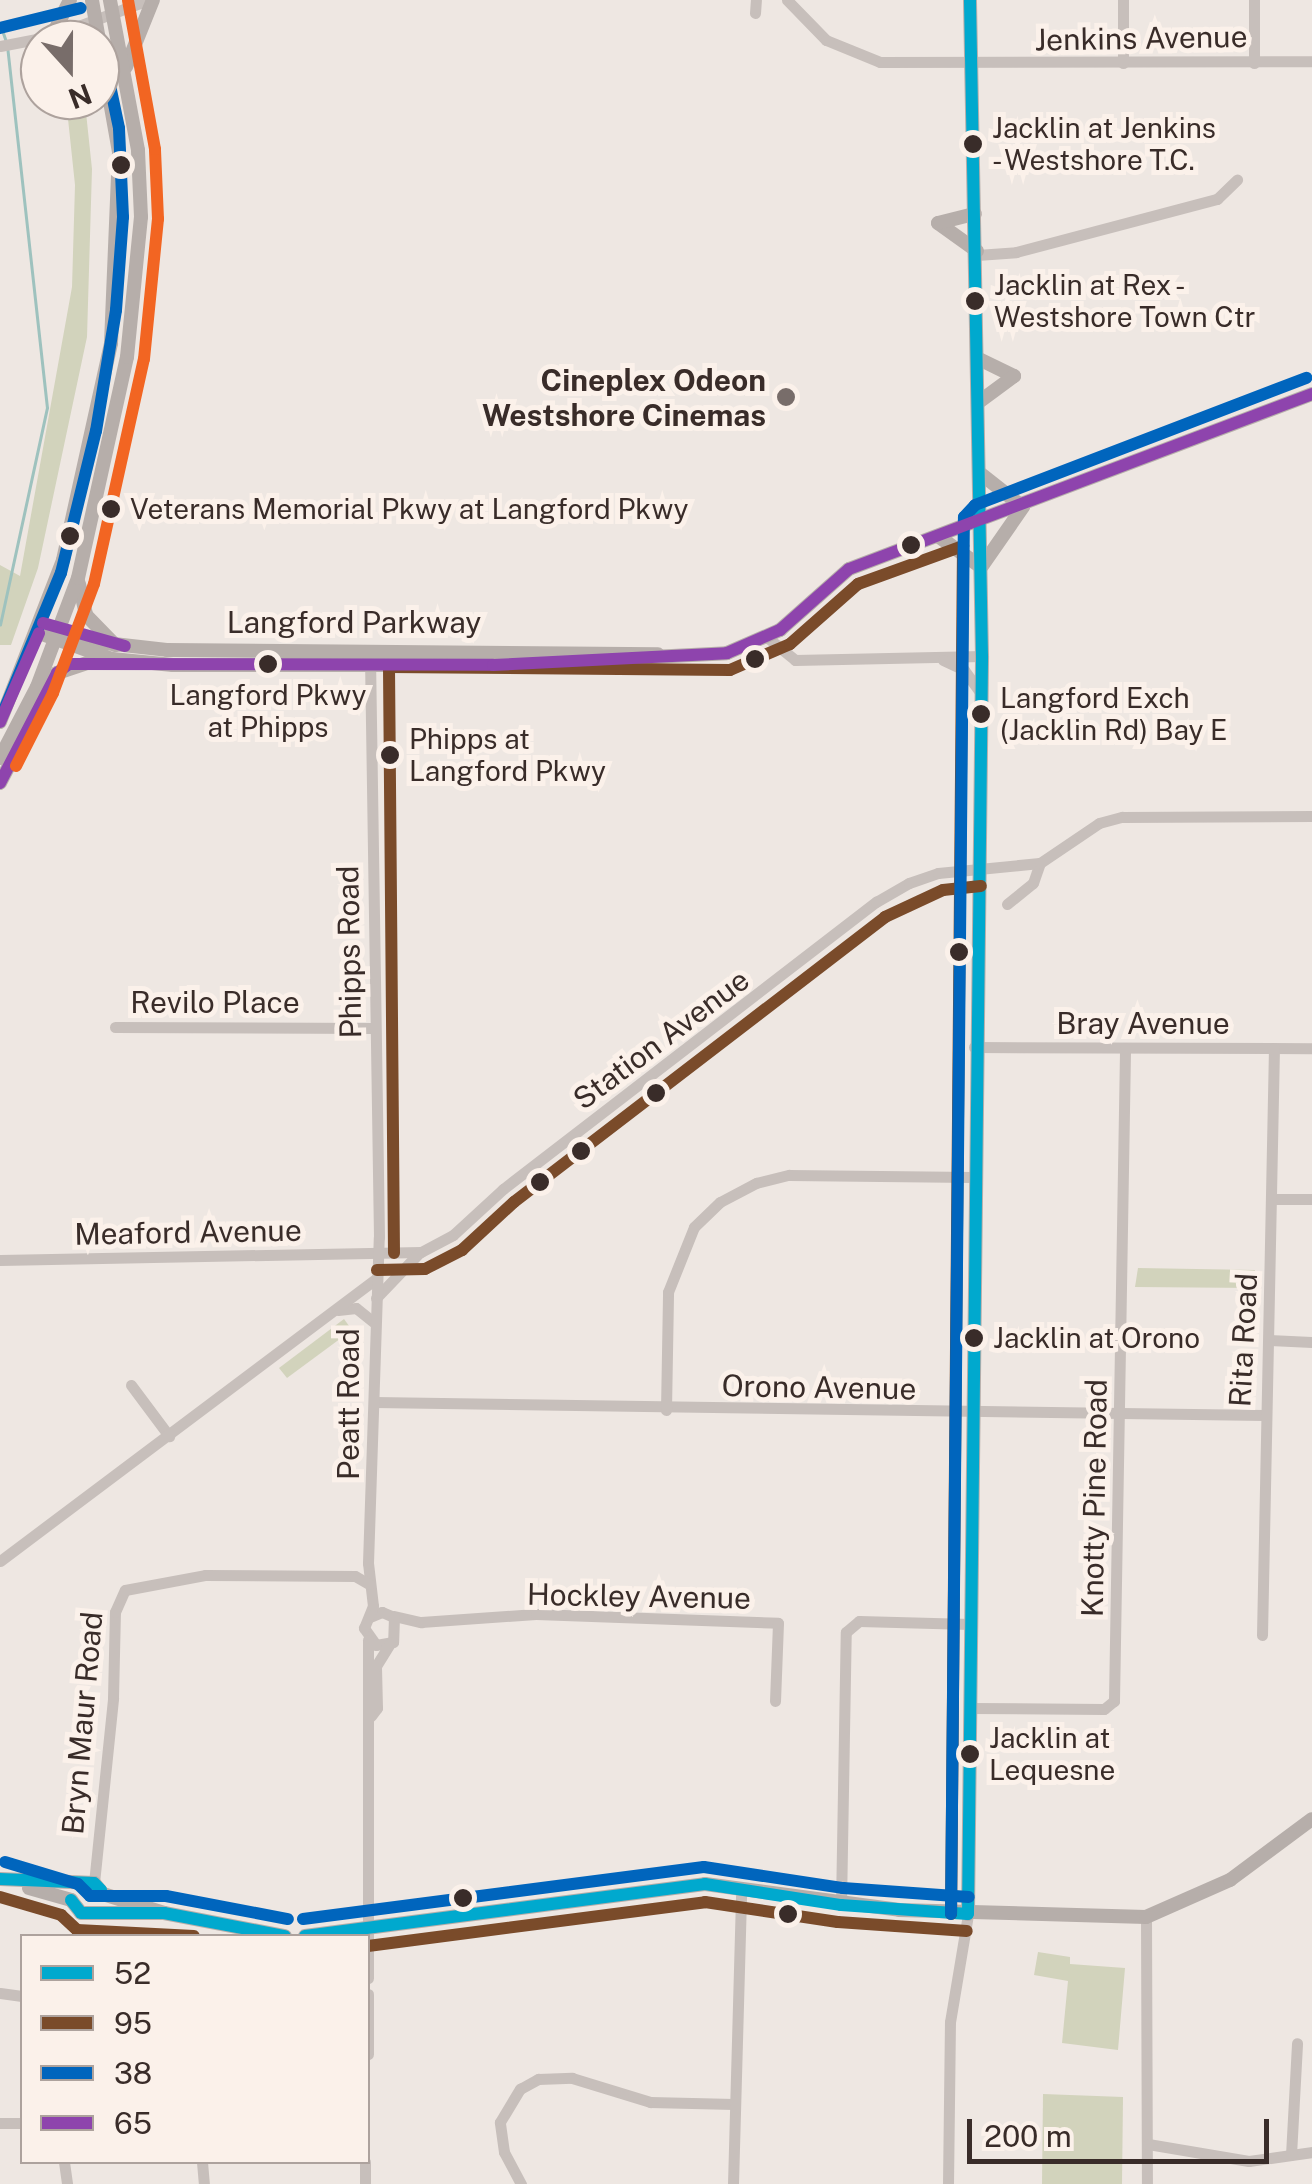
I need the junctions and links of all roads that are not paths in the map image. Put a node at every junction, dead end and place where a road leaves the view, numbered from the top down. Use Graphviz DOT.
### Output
graph roads {
  1 [pos="151,0"];
  2 [pos="787,0"];
  3 [pos="970,0"];
  4 [pos="1123,0"];
  5 [pos="1254,0"];
  6 [pos="111,8"];
  7 [pos="1254,62"];
  8 [pos="1312,62"];
  9 [pos="1123,63"];
  10 [pos="970,65"];
  11 [pos="126,67"];
  12 [pos="110,120"];
  13 [pos="1237,180"];
  14 [pos="976,214"];
  15 [pos="977,253"];
  16 [pos="978,359"];
  17 [pos="1312,394"];
  18 [pos="979,402"];
  19 [pos="981,474"];
  20 [pos="1023,506"];
  21 [pos="981,521"];
  22 [pos="938,536"];
  23 [pos="981,567"];
  24 [pos="78,578"];
  25 [pos="41,628"];
  26 [pos="59,635"];
  27 [pos="768,638"];
  28 [pos="370,649"];
  29 [pos="114,652"];
  30 [pos="982,656"];
  31 [pos="668,658"];
  32 [pos="940,659"];
  33 [pos="370,666"];
  34 [pos="982,695"];
  35 [pos="0,722"];
  36 [pos="0,758"];
  37 [pos="0,783"];
  38 [pos="1312,816"];
  39 [pos="1040,863"];
  40 [pos="979,870"];
  41 [pos="1007,904"];
  42 [pos="115,1027"];
  43 [pos="375,1028"];
  44 [pos="974,1047"];
  45 [pos="1125,1048"];
  46 [pos="1274,1048"];
  47 [pos="1312,1048"];
  48 [pos="972,1177"];
  49 [pos="1273,1198"];
  50 [pos="1312,1199"];
  51 [pos="422,1252"];
  52 [pos="377,1253"];
  53 [pos="0,1260"];
  54 [pos="374,1279"];
  55 [pos="374,1300"];
  56 [pos="338,1310"];
  57 [pos="374,1322"];
  58 [pos="1269,1340"];
  59 [pos="1312,1342"];
  60 [pos="131,1386"];
  61 [pos="374,1402"];
  62 [pos="666,1410"];
  63 [pos="975,1413"];
  64 [pos="1264,1415"];
  65 [pos="1122,1416"];
  66 [pos="169,1436"];
  67 [pos="370,1560"];
  68 [pos="0,1562"];
  69 [pos="355,1576"];
  70 [pos="369,1584"];
  71 [pos="391,1615"];
  72 [pos="370,1617"];
  73 [pos="421,1622"];
  74 [pos="970,1624"];
  75 [pos="1262,1635"];
  76 [pos="367,1637"];
  77 [pos="393,1640"];
  78 [pos="775,1701"];
  79 [pos="970,1708"];
  80 [pos="371,1716"];
  81 [pos="1312,1819"];
  82 [pos="0,1879"];
  83 [pos="86,1889"];
  84 [pos="741,1889"];
  85 [pos="841,1906"];
  86 [pos="100,1910"];
  87 [pos="164,1913"];
  88 [pos="968,1914"];
  89 [pos="1146,1917"];
  90 [pos="207,1930"];
  91 [pos="368,1930"];
  92 [pos="259,1934"];
  93 [pos="327,1934"];
  94 [pos="368,1934"];
  95 [pos="1298,2044"];
  96 [pos="734,2104"];
  97 [pos="1148,2144"];
  98 [pos="1312,2152"];
  99 [pos="1291,2156"];
  100 [pos="521,2184"];
  101 [pos="733,2184"];
  102 [pos="948,2184"];
  103 [pos="1147,2184"];
  1 -- 6 [label="street"];
  1 -- 11 [label="main road"];
  2 -- 10 [label="street, Jenkins Avenue"];
  3 -- 10 [label="main road"];
  4 -- 9 [label="street"];
  5 -- 7 [label="street"];
  6 -- 11 [label="main road"];
  7 -- 8 [label="street, Jenkins Avenue"];
  7 -- 9 [label="street, Jenkins Avenue"];
  9 -- 10 [label="street, Jenkins Avenue"];
  10 -- 14 [label="main road"];
  11 -- 24 [label="main road"];
  12 -- 25 [label="main road"];
  13 -- 15 [label="street"];
  14 -- 15 [label="main road"];
  14 -- 15 [label="main road"];
  15 -- 16 [label="main road"];
  16 -- 18 [label="main road"];
  16 -- 18 [label="main road"];
  17 -- 20 [label="main road, Langford Parkway"];
  18 -- 19 [label="main road"];
  19 -- 20 [label="main road"];
  19 -- 21 [label="main road"];
  20 -- 21 [label="main road, Langford Parkway"];
  20 -- 23 [label="main road"];
  21 -- 22 [label="main road, Langford Parkway"];
  21 -- 23 [label="main road"];
  22 -- 23 [label="main road"];
  22 -- 27 [label="main road, Langford Parkway"];
  23 -- 30 [label="main road"];
  24 -- 26 [label="main road"];
  24 -- 29 [label="main road"];
  25 -- 26 [label="main road, Langford Parkway"];
  25 -- 35 [label="main road"];
  26 -- 29 [label="main road, Langford Parkway"];
  26 -- 36 [label="main road"];
  27 -- 31 [label="main road, Langford Parkway"];
  27 -- 32 [label="street"];
  28 -- 29 [label="main road, Langford Parkway"];
  28 -- 31 [label="main road, Langford Parkway"];
  28 -- 33 [label="street, Phipps Road"];
  29 -- 33 [label="main road, Langford Parkway"];
  29 -- 37 [label="main road"];
  30 -- 32 [label="street"];
  30 -- 34 [label="main road"];
  31 -- 33 [label="main road, Langford Parkway"];
  32 -- 34 [label="street"];
  33 -- 43 [label="street, Phipps Road"];
  34 -- 40 [label="main road"];
  38 -- 39 [label="street"];
  39 -- 40 [label="street, Station Avenue"];
  39 -- 41 [label="street"];
  40 -- 44 [label="main road"];
  40 -- 51 [label="street, Station Avenue"];
  42 -- 43 [label="street, Revilo Place"];
  43 -- 52 [label="street, Phipps Road"];
  44 -- 45 [label="street, Bray Avenue"];
  44 -- 48 [label="main road"];
  45 -- 46 [label="street, Bray Avenue"];
  45 -- 65 [label="street, Knotty Pine Road"];
  46 -- 47 [label="street, Bray Avenue"];
  46 -- 49 [label="street, Rita Road"];
  48 -- 62 [label="street"];
  48 -- 63 [label="main road"];
  49 -- 50 [label="street"];
  49 -- 58 [label="street, Rita Road"];
  51 -- 52 [label="street"];
  51 -- 55 [label="street, Station Avenue"];
  52 -- 53 [label="street, Meaford Avenue"];
  52 -- 54 [label="street, Peatt Road"];
  54 -- 55 [label="street, Peatt Road"];
  54 -- 56 [label="street"];
  55 -- 57 [label="street, Peatt Road"];
  56 -- 57 [label="street"];
  56 -- 66 [label="street"];
  57 -- 61 [label="street, Peatt Road"];
  58 -- 59 [label="street"];
  58 -- 64 [label="street, Rita Road"];
  60 -- 66 [label="street"];
  61 -- 62 [label="street, Orono Avenue"];
  61 -- 67 [label="street, Peatt Road"];
  62 -- 63 [label="street, Orono Avenue"];
  63 -- 65 [label="street, Orono Avenue"];
  63 -- 74 [label="main road"];
  64 -- 65 [label="street, Orono Avenue"];
  64 -- 75 [label="street, Rita Road"];
  65 -- 79 [label="street, Knotty Pine Road"];
  66 -- 68 [label="street"];
  67 -- 69 [label="street"];
  67 -- 70 [label="street, Peatt Road"];
  67 -- 71 [label="street, Peatt Road"];
  69 -- 70 [label="street"];
  69 -- 83 [label="street, Bryn Maur Road"];
  70 -- 72 [label="street, Peatt Road"];
  71 -- 72 [label="street"];
  71 -- 73 [label="street, Hockley Avenue"];
  71 -- 77 [label="street, Peatt Road"];
  72 -- 76 [label="street, Peatt Road"];
  73 -- 77 [label="street, Hockley Avenue"];
  73 -- 78 [label="street, Hockley Avenue"];
  74 -- 79 [label="main road"];
  74 -- 85 [label="street"];
  76 -- 77 [label="street"];
  76 -- 80 [label="street, Peatt Road"];
  77 -- 80 [label="street, Peatt Road"];
  79 -- 88 [label="main road"];
  80 -- 91 [label="street, Peatt Road"];
  81 -- 89 [label="main road"];
  82 -- 83 [label="main road"];
  83 -- 86 [label="main road"];
  83 -- 86 [label="main road"];
  83 -- 87 [label="main road"];
  84 -- 85 [label="main road"];
  84 -- 91 [label="main road"];
  84 -- 96 [label="street"];
  85 -- 88 [label="main road"];
  86 -- 87 [label="main road"];
  87 -- 90 [label="main road"];
  88 -- 89 [label="main road"];
  88 -- 102 [label="street"];
  89 -- 97 [label="street"];
  90 -- 92 [label="main road"];
  91 -- 93 [label="main road"];
  91 -- 94 [label="street, Peatt Road"];
  95 -- 99 [label="street"];
  96 -- 100 [label="street"];
  96 -- 101 [label="street"];
  97 -- 99 [label="street"];
  97 -- 103 [label="street"];
  98 -- 99 [label="street"];
}
